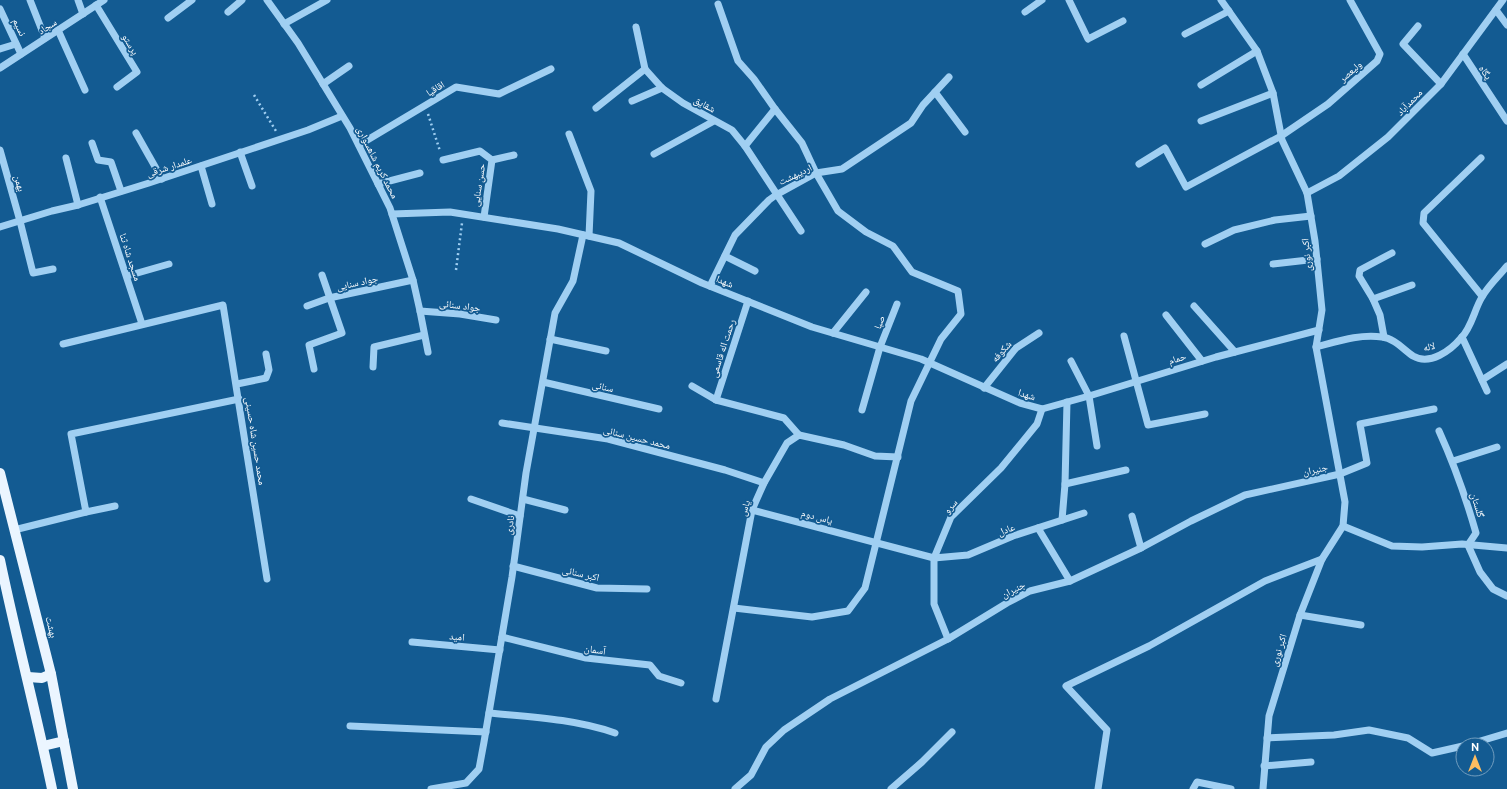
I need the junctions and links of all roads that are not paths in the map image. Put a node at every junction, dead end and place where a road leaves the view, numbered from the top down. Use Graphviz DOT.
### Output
graph roads {
  1 [pos="30,0"];
  2 [pos="78,0"];
  3 [pos="104,0"];
  4 [pos="192,0"];
  5 [pos="242,0"];
  6 [pos="267,0"];
  7 [pos="327,0"];
  8 [pos="1042,0"];
  9 [pos="1069,0"];
  10 [pos="1221,0"];
  11 [pos="1350,0"];
  12 [pos="1503,0"];
  13 [pos="718,4"];
  14 [pos="96,5"];
  15 [pos="0,9"];
  16 [pos="1496,10"];
  17 [pos="1229,11"];
  18 [pos="228,12"];
  19 [pos="1025,12"];
  20 [pos="83,14"];
  21 [pos="168,18"];
  22 [pos="1123,21"];
  23 [pos="284,24"];
  24 [pos="1507,25"];
  25 [pos="1418,26"];
  26 [pos="636,27"];
  27 [pos="58,30"];
  28 [pos="1185,34"];
  29 [pos="45,38"];
  30 [pos="16,44"];
  31 [pos="0,49"];
  32 [pos="1257,50"];
  33 [pos="21,54"];
  34 [pos="1462,54"];
  35 [pos="349,66"];
  36 [pos="0,68"];
  37 [pos="551,69"];
  38 [pos="645,69"];
  39 [pos="949,77"];
  40 [pos="323,84"];
  41 [pos="1441,84"];
  42 [pos="1201,85"];
  43 [pos="117,87"];
  44 [pos="662,88"];
  45 [pos="85,90"];
  46 [pos="935,92"];
  47 [pos="1273,93"];
  48 [pos="632,101"];
  49 [pos="596,108"];
  50 [pos="775,109"];
  51 [pos="342,116"];
  52 [pos="714,120"];
  53 [pos="1201,120"];
  54 [pos="1507,121"];
  55 [pos="965,132"];
  56 [pos="136,133"];
  57 [pos="570,134"];
  58 [pos="1281,136"];
  59 [pos="92,142"];
  60 [pos="359,145"];
  61 [pos="745,146"];
  62 [pos="0,150"];
  63 [pos="240,152"];
  64 [pos="654,154"];
  65 [pos="514,155"];
  66 [pos="66,158"];
  67 [pos="1481,158"];
  68 [pos="443,160"];
  69 [pos="492,160"];
  70 [pos="1139,164"];
  71 [pos="201,166"];
  72 [pos="420,173"];
  73 [pos="816,173"];
  74 [pos="162,179"];
  75 [pos="378,184"];
  76 [pos="252,186"];
  77 [pos="121,191"];
  78 [pos="1306,193"];
  79 [pos="776,195"];
  80 [pos="100,197"];
  81 [pos="212,204"];
  82 [pos="78,205"];
  83 [pos="392,214"];
  84 [pos="1310,216"];
  85 [pos="484,218"];
  86 [pos="20,221"];
  87 [pos="0,227"];
  88 [pos="801,231"];
  89 [pos="586,235"];
  90 [pos="1205,244"];
  91 [pos="1392,253"];
  92 [pos="724,256"];
  93 [pos="1317,259"];
  94 [pos="169,264"];
  95 [pos="1273,264"];
  96 [pos="1507,266"];
  97 [pos="54,269"];
  98 [pos="755,271"];
  99 [pos="322,275"];
  100 [pos="127,276"];
  101 [pos="412,280"];
  102 [pos="1412,284"];
  103 [pos="710,286"];
  104 [pos="866,292"];
  105 [pos="1482,296"];
  106 [pos="329,298"];
  107 [pos="1373,299"];
  108 [pos="748,301"];
  109 [pos="897,304"];
  110 [pos="307,306"];
  111 [pos="1194,306"];
  112 [pos="420,311"];
  113 [pos="1166,315"];
  114 [pos="496,320"];
  115 [pos="142,324"];
  116 [pos="1319,330"];
  117 [pos="833,333"];
  118 [pos="1039,333"];
  119 [pos="424,335"];
  120 [pos="1124,336"];
  121 [pos="1384,337"];
  122 [pos="1462,338"];
  123 [pos="550,339"];
  124 [pos="63,344"];
  125 [pos="880,347"];
  126 [pos="1316,347"];
  127 [pos="606,351"];
  128 [pos="428,352"];
  129 [pos="1235,352"];
  130 [pos="266,354"];
  131 [pos="1071,361"];
  132 [pos="1202,361"];
  133 [pos="929,363"];
  134 [pos="1507,364"];
  135 [pos="373,367"];
  136 [pos="314,369"];
  137 [pos="1482,380"];
  138 [pos="542,382"];
  139 [pos="1137,382"];
  140 [pos="237,384"];
  141 [pos="692,386"];
  142 [pos="984,388"];
  143 [pos="1487,391"];
  144 [pos="1090,396"];
  145 [pos="239,399"];
  146 [pos="716,400"];
  147 [pos="1067,402"];
  148 [pos="659,409"];
  149 [pos="1042,409"];
  150 [pos="1434,409"];
  151 [pos="862,410"];
  152 [pos="1205,414"];
  153 [pos="502,423"];
  154 [pos="535,427"];
  155 [pos="1439,431"];
  156 [pos="799,435"];
  157 [pos="1097,446"];
  158 [pos="1497,447"];
  159 [pos="898,457"];
  160 [pos="1453,461"];
  161 [pos="1126,470"];
  162 [pos="0,473"];
  163 [pos="1340,474"];
  164 [pos="764,483"];
  165 [pos="1065,484"];
  166 [pos="471,499"];
  167 [pos="523,499"];
  168 [pos="115,506"];
  169 [pos="565,510"];
  170 [pos="752,510"];
  171 [pos="86,512"];
  172 [pos="1084,513"];
  173 [pos="520,516"];
  174 [pos="1132,516"];
  175 [pos="1062,520"];
  176 [pos="1343,526"];
  177 [pos="1038,528"];
  178 [pos="14,530"];
  179 [pos="876,542"];
  180 [pos="1468,545"];
  181 [pos="1140,548"];
  182 [pos="1507,548"];
  183 [pos="934,558"];
  184 [pos="1322,559"];
  185 [pos="0,560"];
  186 [pos="513,566"];
  187 [pos="267,579"];
  188 [pos="1070,581"];
  189 [pos="646,589"];
  190 [pos="1507,596"];
  191 [pos="734,608"];
  192 [pos="1300,615"];
  193 [pos="1361,625"];
  194 [pos="502,637"];
  195 [pos="948,640"];
  196 [pos="412,642"];
  197 [pos="500,650"];
  198 [pos="51,674"];
  199 [pos="28,677"];
  200 [pos="681,683"];
  201 [pos="716,699"];
  202 [pos="489,713"];
  203 [pos="350,726"];
  204 [pos="486,732"];
  205 [pos="952,732"];
  206 [pos="615,733"];
  207 [pos="1507,733"];
  208 [pos="1494,737"];
  209 [pos="1267,738"];
  210 [pos="64,741"];
  211 [pos="43,746"];
  212 [pos="1455,748"];
  213 [pos="1311,762"];
  214 [pos="1264,766"];
  215 [pos="52,789"];
  216 [pos="74,789"];
  217 [pos="431,789"];
  218 [pos="735,789"];
  219 [pos="891,789"];
  220 [pos="1098,789"];
  221 [pos="1193,789"];
  222 [pos="1230,789"];
  223 [pos="1263,789"];
  1 -- 29 [label="street"];
  2 -- 20 [label="street"];
  3 -- 14 [label="street, سجاد"];
  4 -- 21 [label="street"];
  5 -- 18 [label="street"];
  6 -- 23 [label="street, محمد کریم شاهسواری"];
  7 -- 23 [label="street"];
  8 -- 19 [label="street"];
  9 -- 22 [label="street"];
  10 -- 17 [label="street, اکبر نوری"];
  11 -- 58 [label="street, ولیعصر"];
  12 -- 16 [label="street, محمدآباد"];
  13 -- 50 [label="street"];
  14 -- 20 [label="street, سجاد"];
  14 -- 43 [label="street, پرستو"];
  15 -- 30 [label="street, نسیم"];
  16 -- 24 [label="street"];
  16 -- 34 [label="street, محمدآباد"];
  17 -- 28 [label="street"];
  17 -- 32 [label="street, اکبر نوری"];
  20 -- 27 [label="street, سجاد"];
  23 -- 40 [label="street, محمد کریم شاهسواری"];
  25 -- 41 [label="street"];
  26 -- 38 [label="street, شقایق"];
  27 -- 29 [label="street, سجاد"];
  27 -- 45 [label="street"];
  29 -- 33 [label="street, سجاد"];
  30 -- 31 [label="street"];
  30 -- 33 [label="street, نسیم"];
  32 -- 42 [label="street"];
  32 -- 47 [label="street, اکبر نوری"];
  33 -- 36 [label="street, سجاد"];
  34 -- 41 [label="street, محمدآباد"];
  34 -- 54 [label="street, پگاه"];
  35 -- 40 [label="street"];
  37 -- 60 [label="street, اقاقیا"];
  38 -- 44 [label="street, شقایق"];
  38 -- 49 [label="street"];
  39 -- 46 [label="street, اردیبهشت"];
  40 -- 51 [label="street, محمد کریم شاهسواری"];
  41 -- 78 [label="street, محمدآباد"];
  44 -- 48 [label="street"];
  44 -- 52 [label="street, شقایق"];
  46 -- 55 [label="street"];
  46 -- 73 [label="street, اردیبهشت"];
  47 -- 53 [label="street"];
  47 -- 58 [label="street, اکبر نوری"];
  50 -- 61 [label="street"];
  50 -- 73 [label="street"];
  51 -- 60 [label="street, محمد کریم شاهسواری"];
  51 -- 63 [label="street, علمدار شرقی"];
  52 -- 61 [label="street, شقایق"];
  52 -- 64 [label="street"];
  56 -- 74 [label="street"];
  57 -- 89 [label="street, نادری"];
  58 -- 70 [label="street"];
  58 -- 78 [label="street, اکبر نوری"];
  59 -- 77 [label="street"];
  60 -- 75 [label="street, محمد کریم شاهسواری"];
  61 -- 79 [label="street, شقایق"];
  62 -- 86 [label="street, بهمن"];
  63 -- 71 [label="street, علمدار شرقی"];
  63 -- 76 [label="street"];
  65 -- 69 [label="street"];
  66 -- 82 [label="street"];
  67 -- 105 [label="street"];
  68 -- 69 [label="street, حسن سنايی"];
  69 -- 85 [label="street, حسن سنايی"];
  71 -- 74 [label="street, علمدار شرقی"];
  71 -- 81 [label="street"];
  72 -- 75 [label="street"];
  73 -- 79 [label="street, اردیبهشت"];
  73 -- 133 [label="street"];
  74 -- 77 [label="street, علمدار شرقی"];
  75 -- 83 [label="street, محمد کریم شاهسواری"];
  77 -- 80 [label="street, علمدار شرقی"];
  78 -- 84 [label="street, اکبر نوری"];
  79 -- 88 [label="street, شقایق"];
  79 -- 92 [label="street, اردیبهشت"];
  80 -- 82 [label="street, علمدار شرقی"];
  80 -- 100 [label="street, مسجد شاه ثنا"];
  82 -- 86 [label="street, علمدار شرقی"];
  83 -- 85 [label="street, شهدا"];
  83 -- 101 [label="street, محمد کریم شاهسواری"];
  84 -- 90 [label="street"];
  84 -- 93 [label="street, اکبر نوری"];
  85 -- 89 [label="street, شهدا"];
  86 -- 87 [label="street, علمدار شرقی"];
  86 -- 97 [label="street, بهمن"];
  89 -- 103 [label="street, شهدا"];
  89 -- 123 [label="street, نادری"];
  91 -- 107 [label="street"];
  92 -- 98 [label="street"];
  92 -- 103 [label="street, اردیبهشت"];
  93 -- 95 [label="street"];
  93 -- 116 [label="street, اکبر نوری"];
  94 -- 100 [label="street"];
  96 -- 105 [label="street, لاله"];
  99 -- 106 [label="street"];
  100 -- 115 [label="street, مسجد شاه ثنا"];
  101 -- 106 [label="street, جواد سنایی"];
  101 -- 112 [label="street, محمد کریم شاهسواری"];
  102 -- 107 [label="street"];
  103 -- 108 [label="street, شهدا"];
  104 -- 117 [label="street"];
  105 -- 122 [label="street, لاله"];
  106 -- 110 [label="street, جواد سنایی"];
  106 -- 136 [label="street"];
  107 -- 121 [label="street"];
  108 -- 117 [label="street, شهدا"];
  108 -- 146 [label="street, رحمت اله قاسمی"];
  109 -- 125 [label="street, صبا"];
  111 -- 129 [label="street"];
  112 -- 114 [label="street, جواد سنائی"];
  112 -- 119 [label="street, محمد کریم شاهسواری"];
  113 -- 132 [label="street"];
  115 -- 124 [label="street"];
  115 -- 140 [label="street, محمد حسین شاه حسینی"];
  116 -- 126 [label="street, اکبر نوری"];
  116 -- 129 [label="street, حمام"];
  117 -- 125 [label="street, شهدا"];
  118 -- 142 [label="street, شکوفه"];
  119 -- 128 [label="street, محمد کریم شاهسواری"];
  119 -- 135 [label="street"];
  120 -- 139 [label="street"];
  121 -- 122 [label="street, لاله"];
  121 -- 126 [label="street, لاله"];
  122 -- 137 [label="street"];
  123 -- 127 [label="street"];
  123 -- 138 [label="street, نادری"];
  125 -- 133 [label="street, شهدا"];
  125 -- 151 [label="street, صبا"];
  126 -- 163 [label="street, اکبر نوری"];
  129 -- 132 [label="street, حمام"];
  130 -- 140 [label="street"];
  131 -- 144 [label="street"];
  132 -- 139 [label="street, حمام"];
  133 -- 142 [label="street, شهدا"];
  133 -- 159 [label="street"];
  134 -- 137 [label="street"];
  137 -- 143 [label="street"];
  138 -- 148 [label="street, سنائی"];
  138 -- 154 [label="street, نادری"];
  139 -- 144 [label="street, حمام"];
  139 -- 152 [label="street"];
  140 -- 145 [label="street, محمد حسین شاه حسینی"];
  141 -- 146 [label="street"];
  142 -- 149 [label="street, شهدا"];
  144 -- 147 [label="street, حمام"];
  144 -- 157 [label="street"];
  145 -- 171 [label="street"];
  145 -- 187 [label="street, محمد حسین شاه حسینی"];
  146 -- 156 [label="street"];
  147 -- 149 [label="street, حمام"];
  147 -- 165 [label="street"];
  149 -- 183 [label="street, سرو"];
  150 -- 163 [label="street, جنیران"];
  153 -- 154 [label="street, محمد حسین سنائی"];
  154 -- 164 [label="street, محمد حسین سنائی"];
  154 -- 167 [label="street, نادری"];
  155 -- 160 [label="street, گلستان"];
  156 -- 159 [label="street"];
  156 -- 164 [label="street, یاس"];
  158 -- 160 [label="street"];
  159 -- 179 [label="street"];
  160 -- 180 [label="street, گلستان"];
  161 -- 165 [label="street"];
  162 -- 178 [label="main road, بهشت"];
  163 -- 176 [label="street, اکبر نوری"];
  163 -- 181 [label="street, جنیران"];
  164 -- 170 [label="street, یاس"];
  165 -- 175 [label="street"];
  166 -- 173 [label="street"];
  167 -- 169 [label="street"];
  167 -- 173 [label="street, نادری"];
  168 -- 171 [label="street"];
  170 -- 179 [label="street, یاس دوم"];
  170 -- 191 [label="street, یاس"];
  171 -- 178 [label="street"];
  172 -- 175 [label="street, عادل"];
  173 -- 186 [label="street, نادری"];
  174 -- 181 [label="street"];
  175 -- 177 [label="street, عادل"];
  176 -- 180 [label="street"];
  176 -- 184 [label="street, اکبر نوری"];
  177 -- 183 [label="street, عادل"];
  177 -- 188 [label="street"];
  178 -- 198 [label="main road, بهشت"];
  179 -- 183 [label="street, یاس دوم"];
  179 -- 191 [label="street"];
  180 -- 182 [label="street"];
  180 -- 190 [label="street"];
  181 -- 188 [label="street, جنیران"];
  183 -- 195 [label="street, سرو"];
  184 -- 192 [label="street, اکبر نوری"];
  184 -- 220 [label="street"];
  185 -- 199 [label="main road"];
  186 -- 189 [label="street, اکبر سنائی"];
  186 -- 194 [label="street, نادری"];
  188 -- 195 [label="street, جنیران"];
  191 -- 201 [label="street, یاس"];
  192 -- 193 [label="street"];
  192 -- 209 [label="street, اکبر نوری"];
  194 -- 197 [label="street, نادری"];
  194 -- 200 [label="street, آسمان"];
  195 -- 218 [label="street, جنیران"];
  196 -- 197 [label="street, امید"];
  197 -- 202 [label="street, نادری"];
  198 -- 199 [label="main road"];
  198 -- 210 [label="main road, بهشت"];
  199 -- 211 [label="main road"];
  202 -- 204 [label="street, نادری"];
  202 -- 206 [label="street"];
  203 -- 204 [label="street"];
  204 -- 217 [label="street, نادری"];
  205 -- 219 [label="street"];
  207 -- 208 [label="street"];
  209 -- 212 [label="street"];
  209 -- 214 [label="street, اکبر نوری"];
  210 -- 211 [label="main road"];
  210 -- 216 [label="main road, بهشت"];
  211 -- 215 [label="main road"];
  213 -- 214 [label="street"];
  214 -- 223 [label="street, اکبر نوری"];
  221 -- 222 [label="street"];
}
